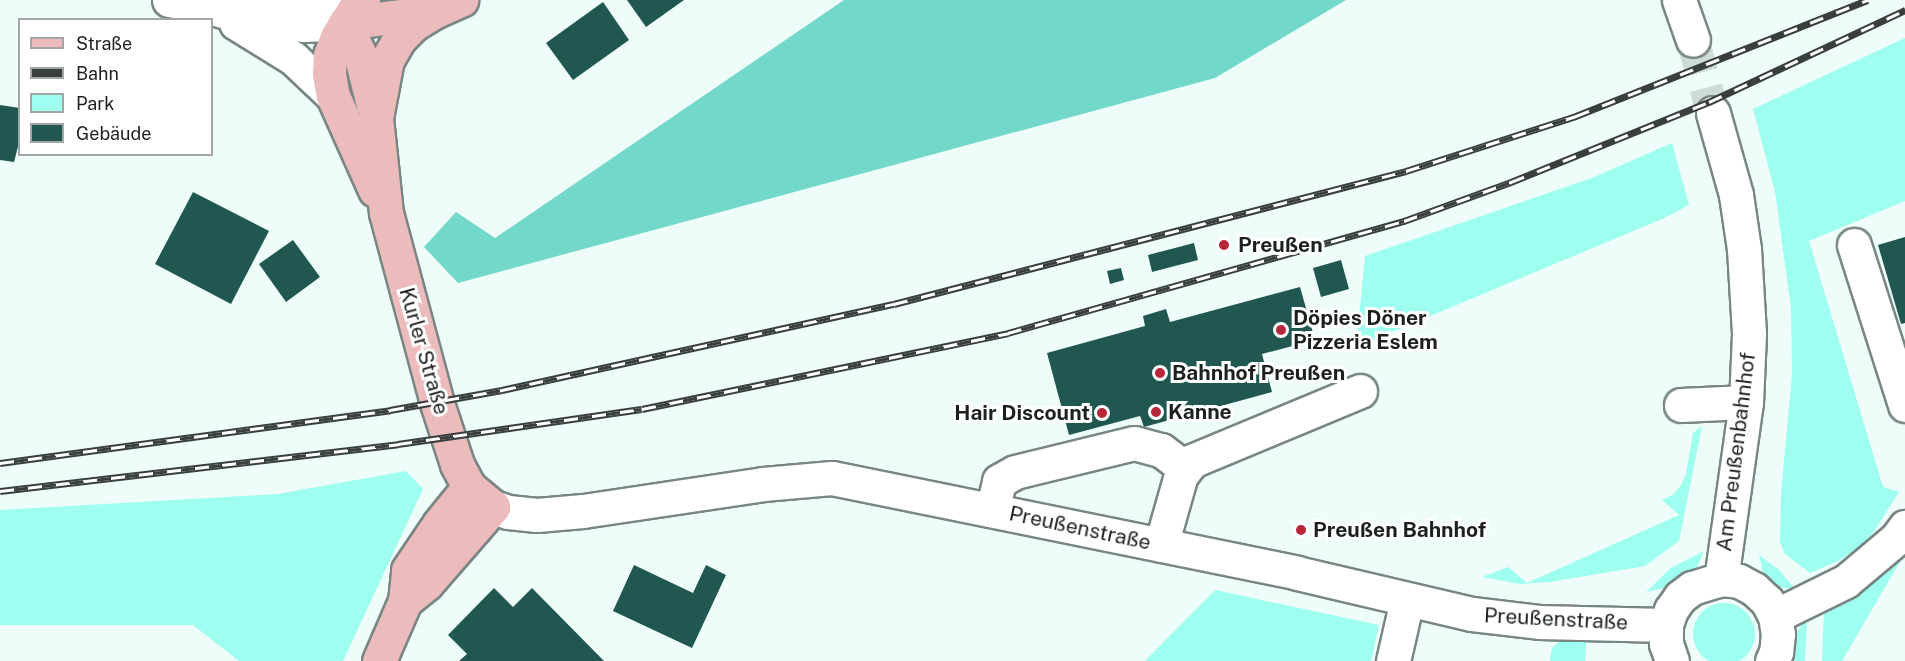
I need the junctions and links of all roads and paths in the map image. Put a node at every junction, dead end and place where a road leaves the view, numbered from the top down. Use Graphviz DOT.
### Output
graph roads {
  1 [pos="169,0"];
  2 [pos="304,0"];
  3 [pos="322,0"];
  4 [pos="1679,0"];
  5 [pos="447,6"];
  6 [pos="208,7"];
  7 [pos="354,11"];
  8 [pos="1693,40"];
  9 [pos="333,96"];
  10 [pos="1713,114"];
  11 [pos="376,118"];
  12 [pos="386,213"];
  13 [pos="1854,245"];
  14 [pos="1360,391"];
  15 [pos="1746,402"];
  16 [pos="1681,405"];
  17 [pos="1905,405"];
  18 [pos="1185,468"];
  19 [pos="481,497"];
  20 [pos="992,510"];
  21 [pos="1905,527"];
  22 [pos="1161,545"];
  23 [pos="1721,579"];
  24 [pos="1407,600"];
  25 [pos="1775,616"];
  26 [pos="1666,625"];
  27 [pos="379,661"];
  28 [pos="1393,661"];
  29 [pos="1672,661"];
  30 [pos="1772,661"];
  1 -- 6 [label="street"];
  2 -- 6 [label="street"];
  3 -- 7 [label="street"];
  4 -- 8 [label="street"];
  5 -- 7 [label="main road"];
  5 -- 11 [label="main road, Kurler Straße"];
  6 -- 7 [label="street"];
  6 -- 9 [label="street"];
  7 -- 9 [label="main road, Kurler Straße"];
  7 -- 11 [label="main road"];
  9 -- 12 [label="main road, Kurler Straße"];
  10 -- 15 [label="street, Am Preußenbahnhof"];
  11 -- 12 [label="main road, Kurler Straße"];
  12 -- 19 [label="main road, Kurler Straße"];
  13 -- 17 [label="street"];
  14 -- 18 [label="street"];
  15 -- 16 [label="street"];
  15 -- 23 [label="street, Am Preußenbahnhof"];
  18 -- 20 [label="street"];
  18 -- 22 [label="street"];
  19 -- 20 [label="street, Preußenstraße"];
  19 -- 27 [label="main road"];
  20 -- 22 [label="street, Preußenstraße"];
  21 -- 25 [label="street"];
  22 -- 24 [label="street, Preußenstraße"];
  23 -- 25 [label="street"];
  23 -- 26 [label="street"];
  24 -- 26 [label="street, Preußenstraße"];
  24 -- 28 [label="street"];
  25 -- 30 [label="street"];
  26 -- 29 [label="street"];
}
